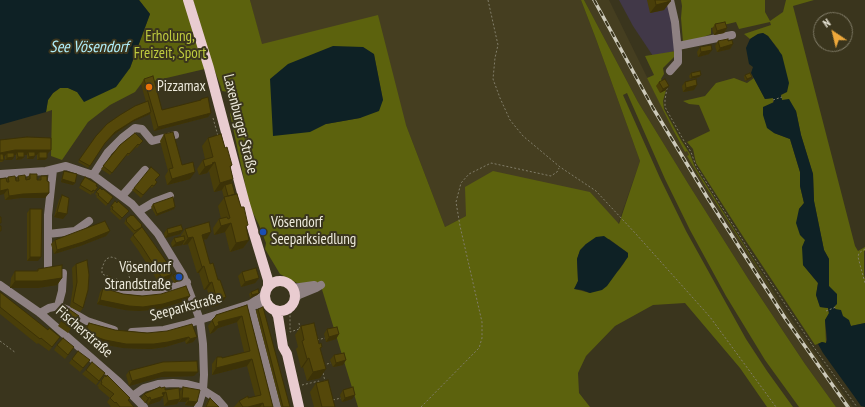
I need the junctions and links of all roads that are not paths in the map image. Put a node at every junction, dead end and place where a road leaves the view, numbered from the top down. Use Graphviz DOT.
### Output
graph roads {
  1 [pos="188,0"];
  2 [pos="670,0"];
  3 [pos="732,35"];
  4 [pos="678,46"];
  5 [pos="670,71"];
  6 [pos="176,135"];
  7 [pos="53,170"];
  8 [pos="145,170"];
  9 [pos="0,174"];
  10 [pos="93,175"];
  11 [pos="122,196"];
  12 [pos="170,196"];
  13 [pos="139,212"];
  14 [pos="89,221"];
  15 [pos="48,234"];
  16 [pos="261,256"];
  17 [pos="48,271"];
  18 [pos="63,273"];
  19 [pos="280,281"];
  20 [pos="187,282"];
  21 [pos="0,285"];
  22 [pos="108,286"];
  23 [pos="293,288"];
  24 [pos="269,299"];
  25 [pos="250,304"];
  26 [pos="293,304"];
  27 [pos="58,306"];
  28 [pos="40,313"];
  29 [pos="200,320"];
  30 [pos="287,354"];
  31 [pos="203,390"];
  32 [pos="134,395"];
  33 [pos="144,407"];
  34 [pos="198,407"];
  35 [pos="224,407"];
  36 [pos="277,407"];
  37 [pos="299,407"];
  1 -- 16 [label="main road, Laxenburger Straße"];
  2 -- 4 [label="street"];
  3 -- 4 [label="street"];
  4 -- 5 [label="street"];
  6 -- 10 [label="street"];
  7 -- 9 [label="street"];
  7 -- 10 [label="street"];
  7 -- 15 [label="street"];
  8 -- 11 [label="street"];
  10 -- 11 [label="street"];
  11 -- 13 [label="street"];
  12 -- 13 [label="street"];
  13 -- 20 [label="street"];
  14 -- 15 [label="street"];
  15 -- 17 [label="street"];
  16 -- 19 [label="main road, Laxenburger Straße"];
  16 -- 24 [label="main road, Laxenburger Straße"];
  18 -- 27 [label="street"];
  19 -- 23 [label="main road"];
  19 -- 24 [label="main road"];
  20 -- 22 [label="street"];
  20 -- 29 [label="street"];
  21 -- 28 [label="street, Fischerstraße"];
  23 -- 26 [label="main road"];
  23 -- 26 [label="street"];
  24 -- 25 [label="street, Seeparkstraße"];
  24 -- 26 [label="main road"];
  24 -- 30 [label="main road, Laxenburger Straße"];
  25 -- 29 [label="street, Seeparkstraße"];
  25 -- 36 [label="street"];
  26 -- 30 [label="main road, Laxenburger Straße"];
  27 -- 28 [label="street"];
  27 -- 29 [label="street, Seeparkstraße"];
  28 -- 32 [label="street, Fischerstraße"];
  29 -- 31 [label="street"];
  30 -- 37 [label="main road, Laxenburger Straße"];
  31 -- 32 [label="street"];
  31 -- 34 [label="street"];
  31 -- 35 [label="street"];
  32 -- 33 [label="street, Fischerstraße"];
}
